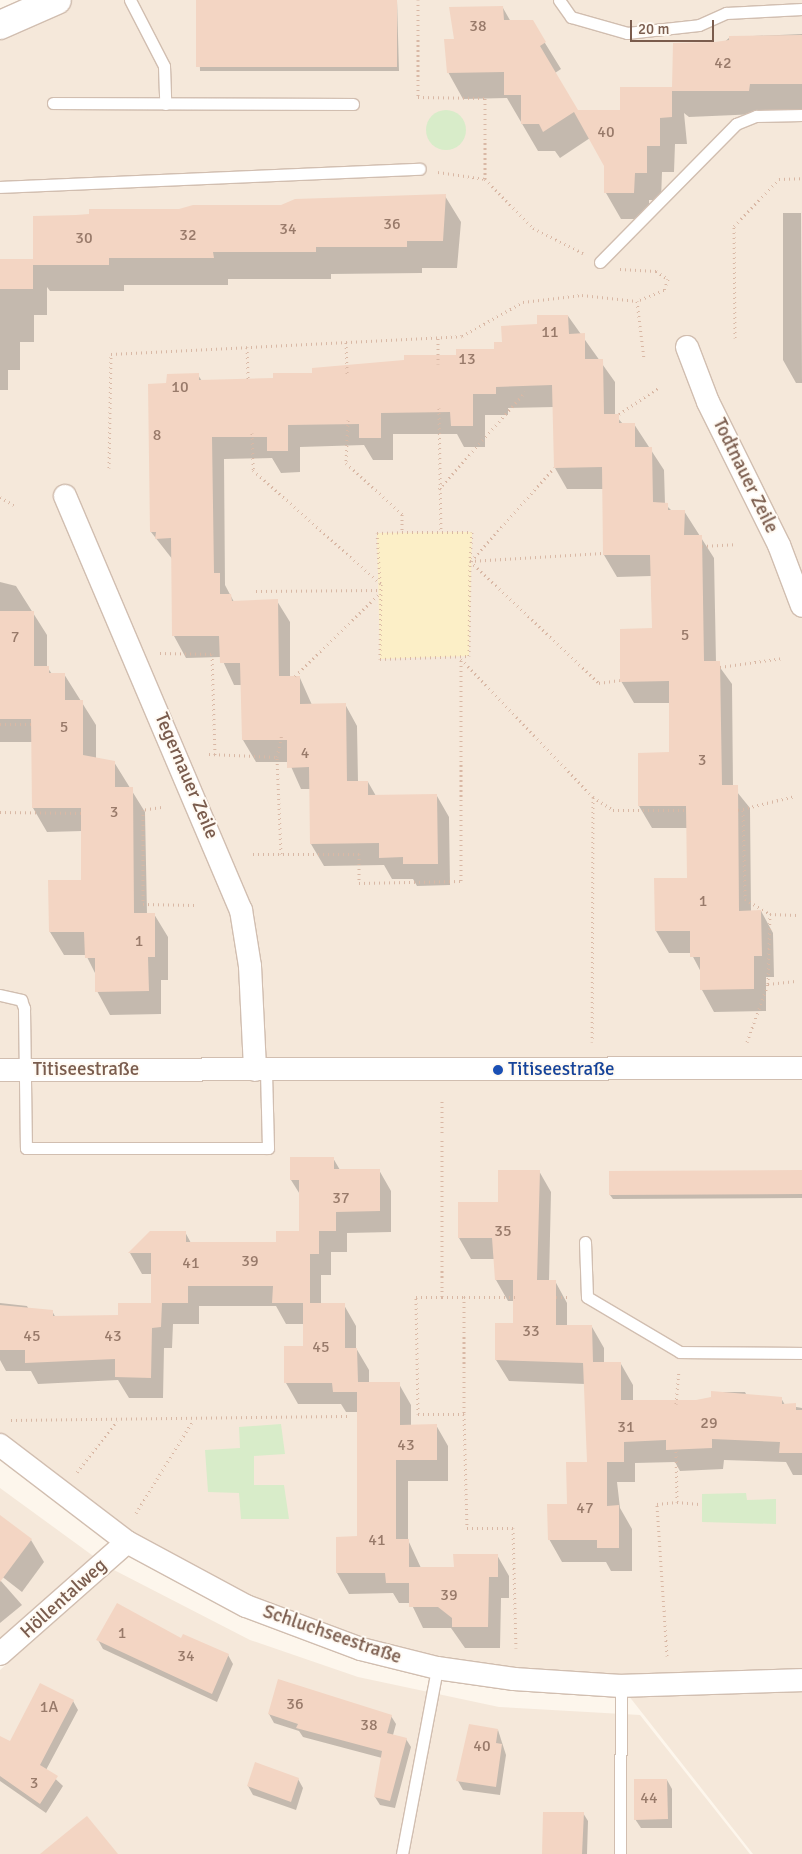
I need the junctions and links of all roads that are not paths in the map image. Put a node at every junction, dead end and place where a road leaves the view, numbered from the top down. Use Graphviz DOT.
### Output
graph roads {
  1 [pos="57,0"];
  2 [pos="130,0"];
  3 [pos="559,0"];
  4 [pos="802,9"];
  5 [pos="0,25"];
  6 [pos="53,103"];
  7 [pos="165,104"];
  8 [pos="353,104"];
  9 [pos="802,116"];
  10 [pos="420,169"];
  11 [pos="0,187"];
  12 [pos="600,262"];
  13 [pos="687,347"];
  14 [pos="65,496"];
  15 [pos="802,606"];
  16 [pos="0,995"];
  17 [pos="802,1068"];
  18 [pos="0,1070"];
  19 [pos="25,1070"];
  20 [pos="260,1070"];
  21 [pos="585,1242"];
  22 [pos="802,1353"];
  23 [pos="0,1445"];
  24 [pos="127,1542"];
  25 [pos="0,1654"];
  26 [pos="437,1668"];
  27 [pos="802,1680"];
  28 [pos="621,1686"];
  29 [pos="402,1854"];
  30 [pos="620,1854"];
  1 -- 5 [label="street"];
  2 -- 7 [label="lane"];
  3 -- 4 [label="lane"];
  6 -- 7 [label="lane"];
  7 -- 8 [label="lane"];
  9 -- 12 [label="lane"];
  10 -- 11 [label="lane"];
  13 -- 15 [label="street, Todtnauer Zeile"];
  14 -- 20 [label="street, Tegernauer Zeile"];
  16 -- 19 [label="lane"];
  17 -- 20 [label="street, Titiseestraße"];
  18 -- 19 [label="street, Titiseestraße"];
  19 -- 20 [label="street, Titiseestraße"];
  19 -- 20 [label="lane"];
  21 -- 22 [label="lane"];
  23 -- 24 [label="street, Schluchseestraße"];
  24 -- 25 [label="street, Höllentalweg"];
  24 -- 26 [label="street, Schluchseestraße"];
  26 -- 28 [label="street, Schluchseestraße"];
  26 -- 29 [label="lane"];
  27 -- 28 [label="street, Schluchseestraße"];
  28 -- 30 [label="lane"];
}
